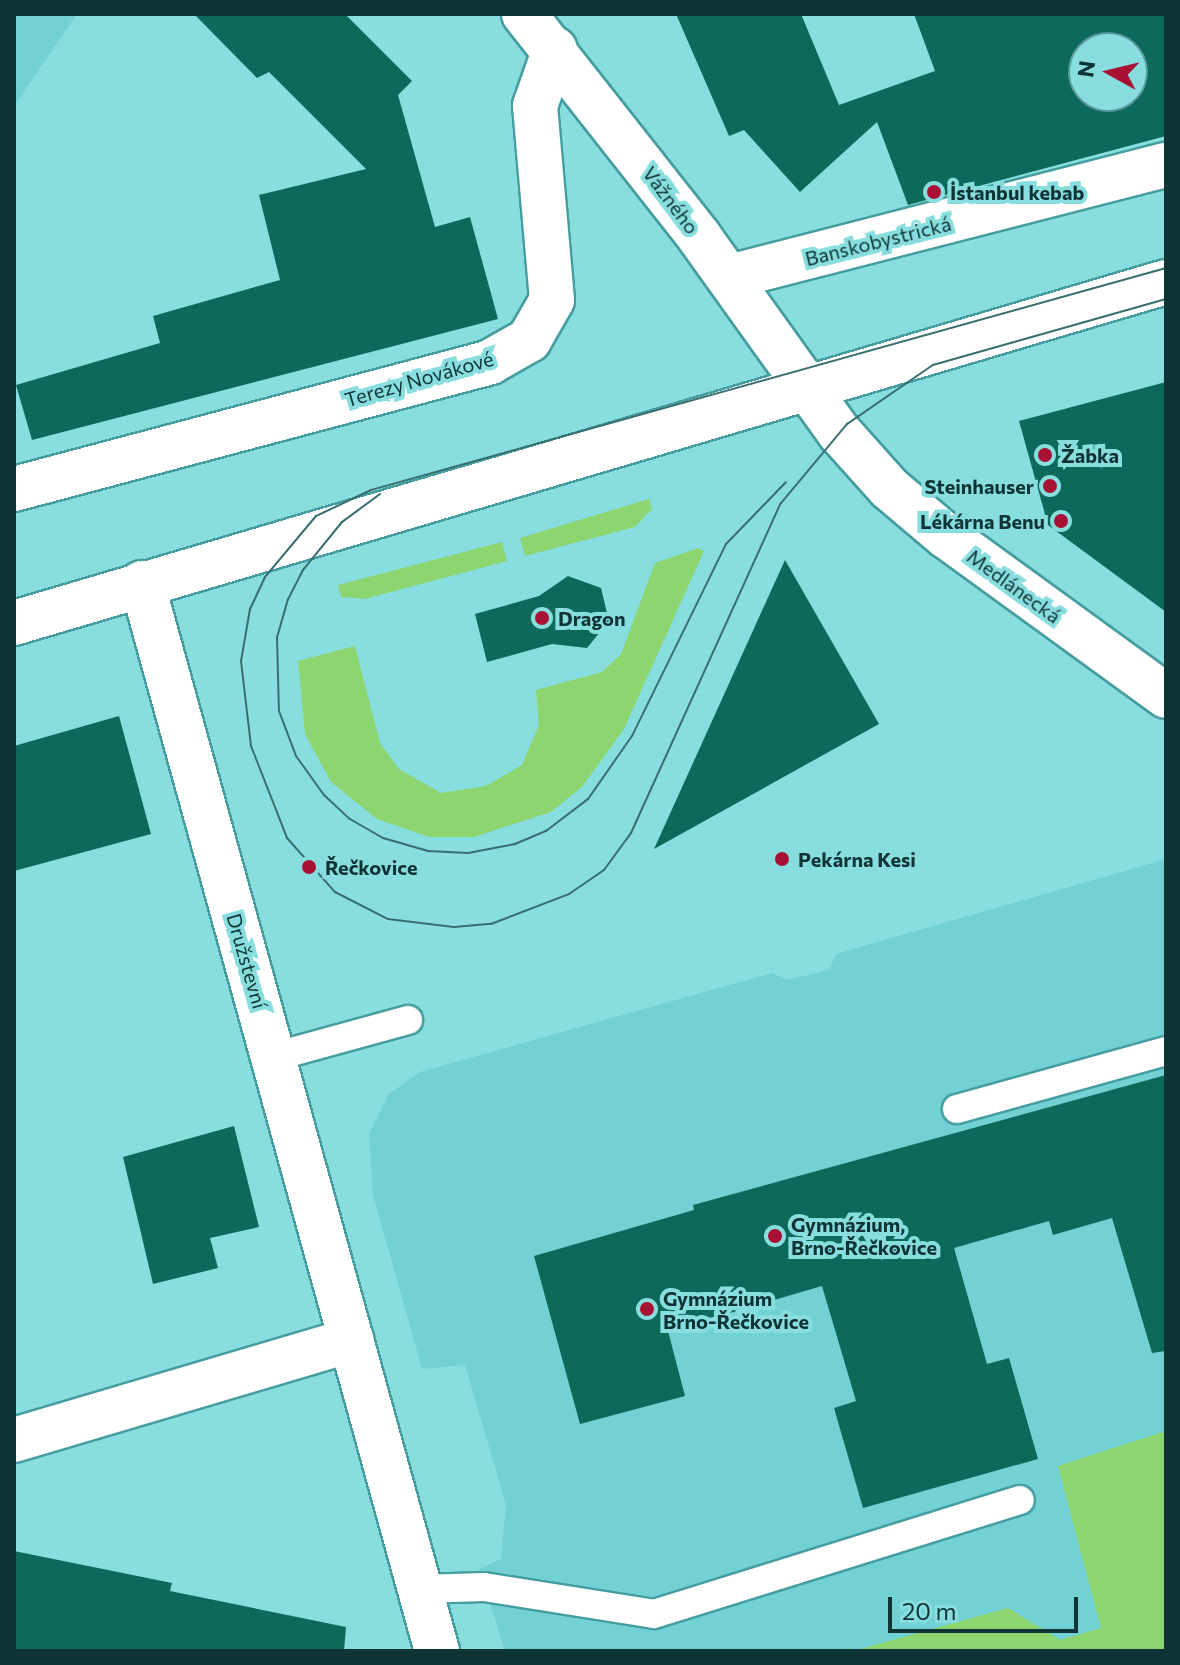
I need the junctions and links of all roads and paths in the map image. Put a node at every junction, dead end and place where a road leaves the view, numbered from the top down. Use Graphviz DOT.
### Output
graph roads {
  1 [pos="524,14"];
  2 [pos="555,49"];
  3 [pos="1166,165"];
  4 [pos="729,277"];
  5 [pos="1166,282"];
  6 [pos="809,392"];
  7 [pos="14,489"];
  8 [pos="142,583"];
  9 [pos="14,623"];
  10 [pos="1166,696"];
  11 [pos="408,1020"];
  12 [pos="1166,1051"];
  13 [pos="273,1057"];
  14 [pos="957,1109"];
  15 [pos="351,1340"];
  16 [pos="14,1440"];
  17 [pos="1020,1500"];
  18 [pos="420,1589"];
  19 [pos="437,1651"];
  1 -- 2 [label="street, Vážného"];
  2 -- 4 [label="street, Vážného"];
  2 -- 7 [label="street, Terezy Novákové"];
  3 -- 4 [label="street, Banskobystrická"];
  4 -- 6 [label="street, Vážného"];
  5 -- 6 [label="street"];
  6 -- 8 [label="street"];
  6 -- 10 [label="street, Medlánecká"];
  8 -- 9 [label="street"];
  8 -- 13 [label="street, Družstevní"];
  11 -- 13 [label="lane"];
  12 -- 14 [label="lane"];
  13 -- 15 [label="street, Družstevní"];
  15 -- 16 [label="street"];
  15 -- 18 [label="street, Družstevní"];
  17 -- 18 [label="lane"];
  18 -- 19 [label="street, Družstevní"];
}
